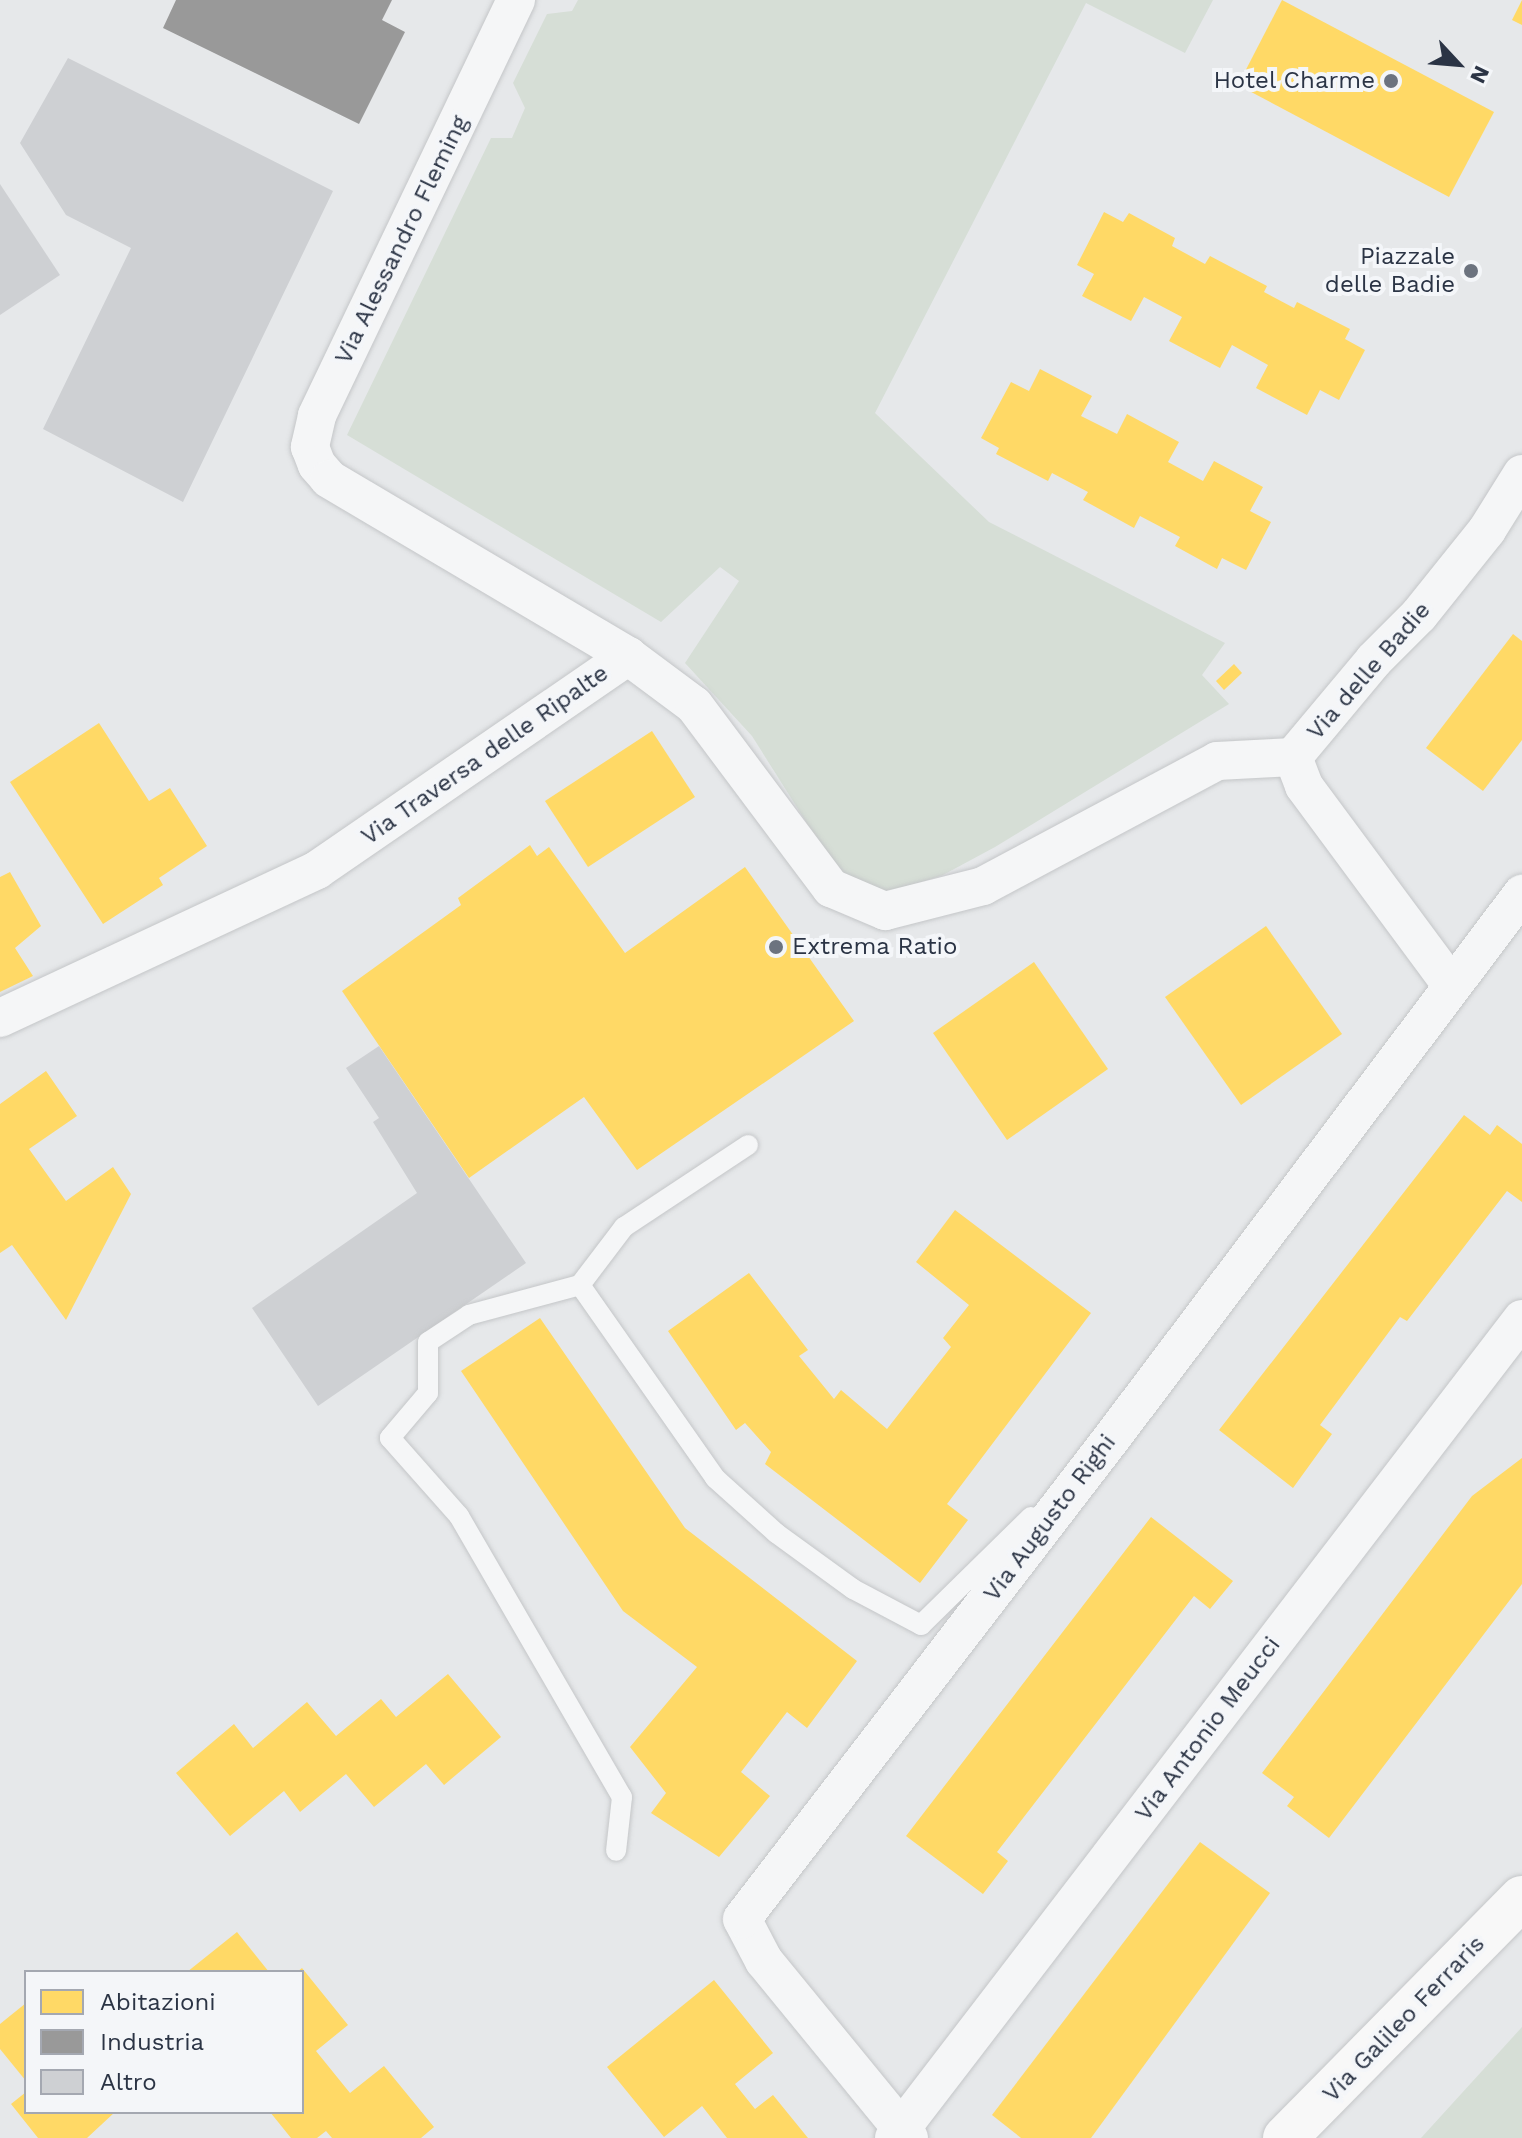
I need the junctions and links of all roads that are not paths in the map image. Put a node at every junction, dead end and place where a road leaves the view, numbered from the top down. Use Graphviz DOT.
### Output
graph roads {
  1 [pos="516,0"];
  2 [pos="1522,474"];
  3 [pos="628,656"];
  4 [pos="1293,757"];
  5 [pos="1522,894"];
  6 [pos="1451,985"];
  7 [pos="0,1018"];
  8 [pos="748,1145"];
  9 [pos="580,1285"];
  10 [pos="1522,1319"];
  11 [pos="1111,1439"];
  12 [pos="616,1851"];
  13 [pos="1522,1898"];
  14 [pos="902,2135"];
  15 [pos="1285,2138"];
  1 -- 3 [label="street, Via Alessandro Fleming"];
  2 -- 4 [label="street, Via delle Badie"];
  3 -- 4 [label="street, Via Traversa delle Ripalte"];
  3 -- 7 [label="street, Via Traversa delle Ripalte"];
  4 -- 6 [label="street, Via delle Badie"];
  5 -- 6 [label="street, Via Augusto Righi"];
  6 -- 11 [label="street, Via Augusto Righi"];
  8 -- 9 [label="lane"];
  9 -- 11 [label="lane"];
  9 -- 12 [label="lane"];
  10 -- 14 [label="street, Via Antonio Meucci"];
  11 -- 14 [label="street, Via Augusto Righi"];
  13 -- 15 [label="street, Via Galileo Ferraris"];
}
